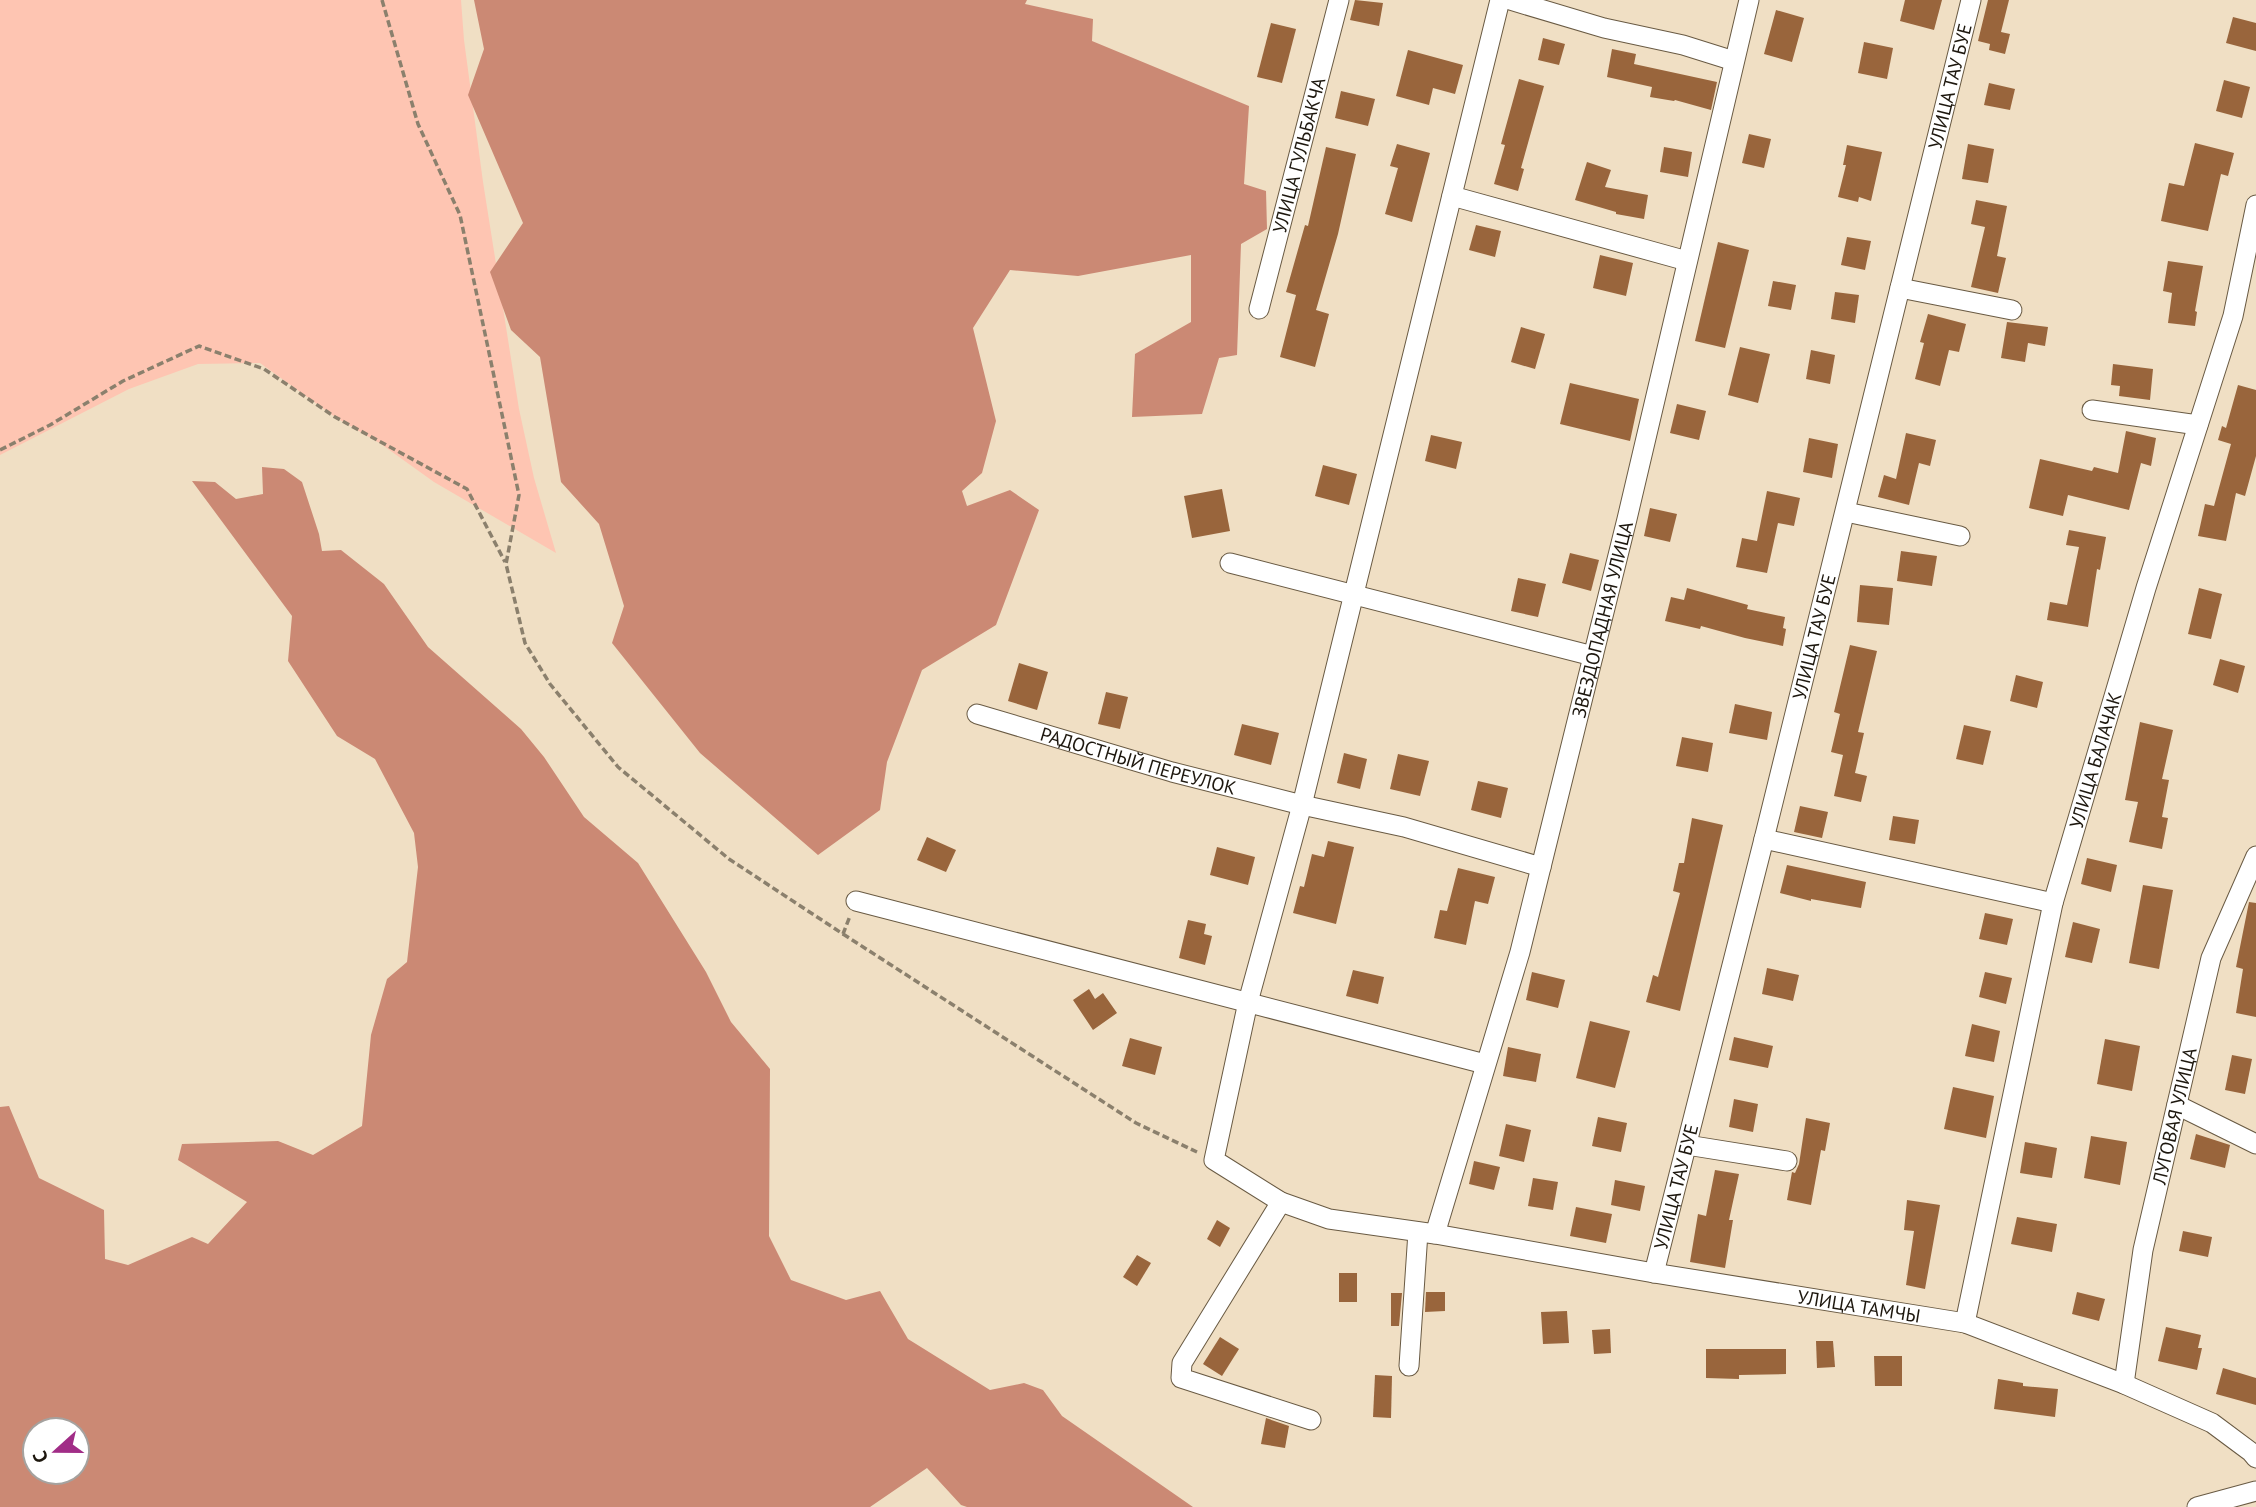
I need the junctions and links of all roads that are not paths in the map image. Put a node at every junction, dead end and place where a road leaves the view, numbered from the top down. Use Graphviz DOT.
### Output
graph roads {
  1 [pos="1339,0"];
  2 [pos="1500,0"];
  3 [pos="1510,0"];
  4 [pos="1749,0"];
  5 [pos="1971,0"];
  6 [pos="1734,61"];
  7 [pos="1452,195"];
  8 [pos="2256,205"];
  9 [pos="1687,261"];
  10 [pos="1900,288"];
  11 [pos="1259,309"];
  12 [pos="2012,310"];
  13 [pos="2092,410"];
  14 [pos="2197,425"];
  15 [pos="1846,512"];
  16 [pos="1960,536"];
  17 [pos="1230,563"];
  18 [pos="1353,596"];
  19 [pos="1593,656"];
  20 [pos="977,714"];
  21 [pos="1302,805"];
  22 [pos="1764,839"];
  23 [pos="2256,856"];
  24 [pos="1541,867"];
  25 [pos="856,901"];
  26 [pos="2053,903"];
  27 [pos="1248,1002"];
  28 [pos="1485,1064"];
  29 [pos="2177,1105"];
  30 [pos="2256,1144"];
  31 [pos="1687,1145"];
  32 [pos="1787,1161"];
  33 [pos="1281,1202"];
  34 [pos="1426,1233"];
  35 [pos="1654,1273"];
  36 [pos="1965,1323"];
  37 [pos="1409,1366"];
  38 [pos="2123,1384"];
  39 [pos="1311,1420"];
  40 [pos="2256,1458"];
  41 [pos="2256,1490"];
  42 [pos="2197,1507"];
  1 -- 11 [label="street, УЛИЦА ГУЛЬБАКЧА"];
  2 -- 7 [label="street"];
  3 -- 6 [label="street"];
  4 -- 6 [label="street, ЗВЕЗДОПАДНАЯ УЛИЦА"];
  5 -- 10 [label="street, УЛИЦА ТАУ БУЕ"];
  6 -- 9 [label="street, ЗВЕЗДОПАДНАЯ УЛИЦА"];
  7 -- 9 [label="street"];
  7 -- 18 [label="street"];
  8 -- 14 [label="street, УЛИЦА БАЛАЧАК"];
  9 -- 19 [label="street, ЗВЕЗДОПАДНАЯ УЛИЦА"];
  10 -- 12 [label="street"];
  10 -- 15 [label="street, УЛИЦА ТАУ БУЕ"];
  13 -- 14 [label="street"];
  14 -- 26 [label="street, УЛИЦА БАЛАЧАК"];
  15 -- 16 [label="street"];
  15 -- 22 [label="street, УЛИЦА ТАУ БУЕ"];
  17 -- 18 [label="street"];
  18 -- 19 [label="street"];
  18 -- 21 [label="street"];
  19 -- 24 [label="street, ЗВЕЗДОПАДНАЯ УЛИЦА"];
  20 -- 21 [label="street, РАДОСТНЫЙ ПЕРЕУЛОК"];
  21 -- 24 [label="street, РАДОСТНЫЙ ПЕРЕУЛОК"];
  21 -- 27 [label="street"];
  22 -- 26 [label="street"];
  22 -- 31 [label="street, УЛИЦА ТАУ БУЕ"];
  23 -- 29 [label="street, ЛУГОВАЯ УЛИЦА"];
  24 -- 28 [label="street, ЗВЕЗДОПАДНАЯ УЛИЦА"];
  25 -- 27 [label="street"];
  26 -- 36 [label="street, УЛИЦА БАЛАЧАК"];
  27 -- 28 [label="street"];
  27 -- 33 [label="street, УЛИЦА ТАМЧЫ"];
  28 -- 34 [label="street, ЗВЕЗДОПАДНАЯ УЛИЦА"];
  29 -- 30 [label="street"];
  29 -- 38 [label="street, ЛУГОВАЯ УЛИЦА"];
  31 -- 32 [label="street"];
  31 -- 35 [label="street, УЛИЦА ТАУ БУЕ"];
  33 -- 34 [label="street, УЛИЦА ТАМЧЫ"];
  33 -- 39 [label="street"];
  34 -- 35 [label="street, УЛИЦА ТАМЧЫ"];
  34 -- 37 [label="street, ЗВЕЗДОПАДНАЯ УЛИЦА"];
  35 -- 36 [label="street, УЛИЦА ТАМЧЫ"];
  36 -- 38 [label="street, УЛИЦА ТАМЧЫ"];
  38 -- 40 [label="street, УЛИЦА ТАМЧЫ"];
  41 -- 42 [label="street"];
}
